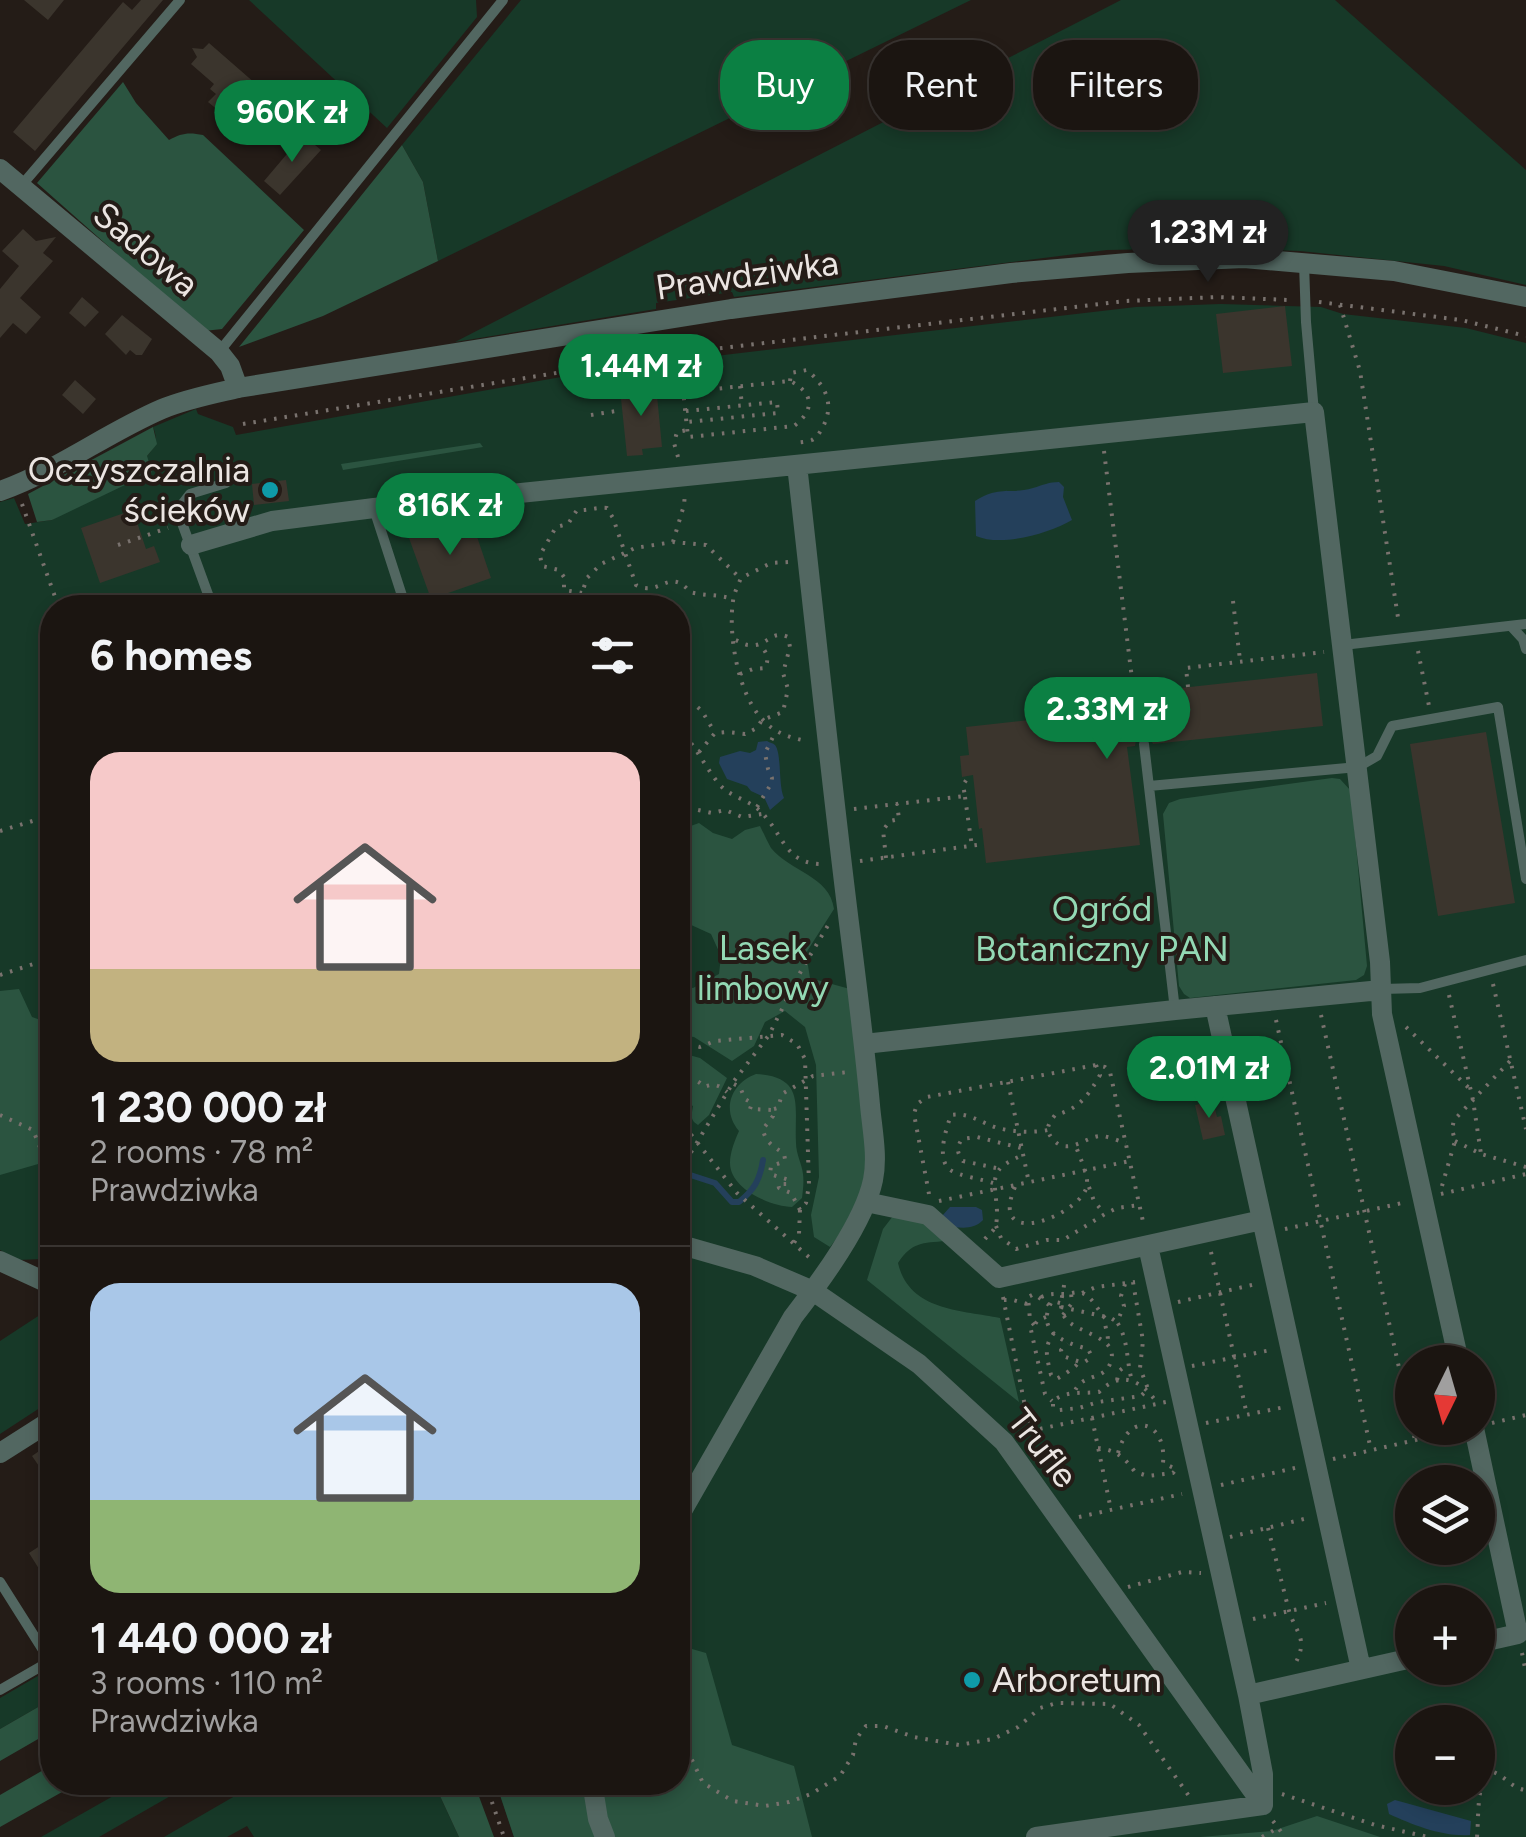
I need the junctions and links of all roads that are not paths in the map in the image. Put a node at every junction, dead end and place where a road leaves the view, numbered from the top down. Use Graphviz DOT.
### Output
graph roads {
  1 [pos="180,0"];
  2 [pos="500,1"];
  3 [pos="0,169"];
  4 [pos="21,186"];
  5 [pos="1304,263"];
  6 [pos="1526,297"];
  7 [pos="219,352"];
  8 [pos="238,388"];
  9 [pos="1314,412"];
  10 [pos="797,465"];
  11 [pos="226,483"];
  12 [pos="7,488"];
  13 [pos="374,508"];
  14 [pos="191,545"];
  15 [pos="208,595"];
  16 [pos="402,595"];
  17 [pos="1526,624"];
  18 [pos="1511,626"];
  19 [pos="1344,647"];
  20 [pos="1526,649"];
  21 [pos="1144,744"];
  22 [pos="1358,767"];
  23 [pos="1149,786"];
  24 [pos="1526,879"];
  25 [pos="1526,960"];
  26 [pos="1380,990"];
  27 [pos="1216,1006"];
  28 [pos="1175,1010"];
  29 [pos="864,1044"];
  30 [pos="866,1202"];
  31 [pos="1264,1226"];
  32 [pos="1148,1246"];
  33 [pos="690,1247"];
  34 [pos="0,1260"];
  35 [pos="40,1279"];
  36 [pos="813,1291"];
  37 [pos="1455,1345"];
  38 [pos="40,1428"];
  39 [pos="1472,1445"];
  40 [pos="0,1453"];
  41 [pos="690,1497"];
  42 [pos="0,1582"];
  43 [pos="1495,1639"];
  44 [pos="40,1643"];
  45 [pos="1395,1662"];
  46 [pos="40,1666"];
  47 [pos="1361,1669"];
  48 [pos="0,1690"];
  49 [pos="1248,1695"];
  50 [pos="594,1795"];
  51 [pos="1263,1796"];
  52 [pos="604,1837"];
  53 [pos="1036,1837"];
  1 -- 4 [label="lane"];
  2 -- 7 [label="lane"];
  3 -- 4 [label="street, Sadowa"];
  4 -- 7 [label="street, Sadowa"];
  5 -- 6 [label="street, Prawdziwka"];
  5 -- 8 [label="street, Prawdziwka"];
  5 -- 9 [label="lane"];
  7 -- 8 [label="street, Sadowa"];
  8 -- 12 [label="street, Prawdziwka"];
  9 -- 10 [label="street"];
  9 -- 19 [label="street"];
  10 -- 13 [label="street"];
  10 -- 29 [label="street"];
  11 -- 14 [label="lane"];
  13 -- 14 [label="street"];
  13 -- 16 [label="lane"];
  14 -- 15 [label="lane"];
  17 -- 18 [label="lane"];
  18 -- 19 [label="lane"];
  18 -- 20 [label="lane"];
  19 -- 22 [label="street"];
  21 -- 23 [label="lane"];
  22 -- 23 [label="lane"];
  22 -- 24 [label="lane"];
  22 -- 26 [label="street"];
  23 -- 28 [label="lane"];
  25 -- 26 [label="lane"];
  26 -- 27 [label="street"];
  26 -- 37 [label="street"];
  27 -- 28 [label="street"];
  27 -- 31 [label="street"];
  28 -- 29 [label="street"];
  29 -- 30 [label="street"];
  30 -- 32 [label="street"];
  30 -- 36 [label="street"];
  31 -- 32 [label="street"];
  31 -- 47 [label="street"];
  32 -- 49 [label="street"];
  33 -- 36 [label="street, Trufle"];
  34 -- 35 [label="street"];
  36 -- 41 [label="street"];
  36 -- 51 [label="street, Trufle"];
  38 -- 40 [label="street"];
  39 -- 43 [label="street"];
  42 -- 44 [label="lane"];
  45 -- 47 [label="street"];
  46 -- 48 [label="lane"];
  47 -- 49 [label="street"];
  49 -- 51 [label="street"];
  50 -- 52 [label="street"];
  51 -- 53 [label="street"];
}
